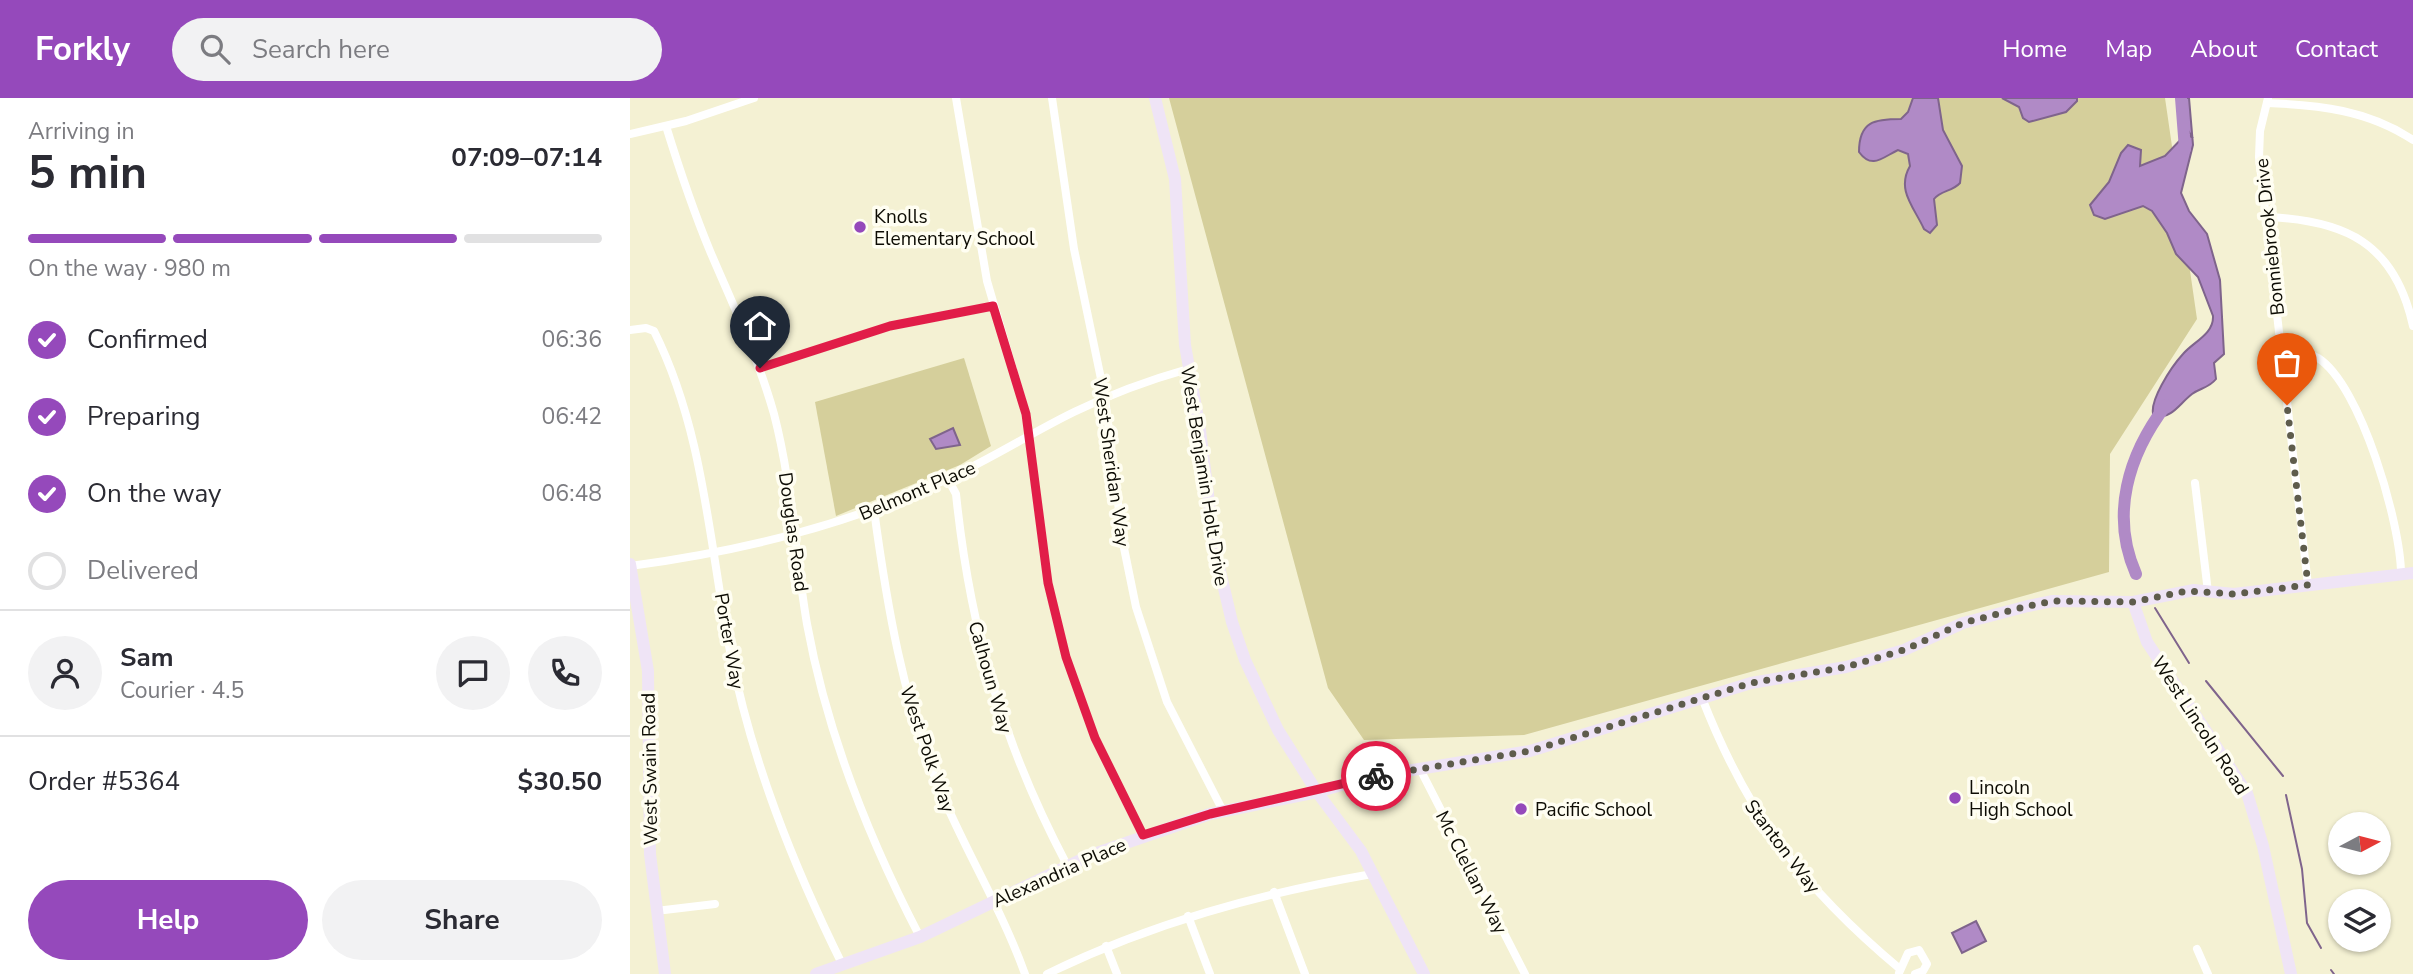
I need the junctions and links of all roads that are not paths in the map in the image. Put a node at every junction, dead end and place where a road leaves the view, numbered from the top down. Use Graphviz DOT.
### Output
graph roads {
  1 [pos="754,98"];
  2 [pos="956,98"];
  3 [pos="1052,98"];
  4 [pos="1155,98"];
  5 [pos="2267,101"];
  6 [pos="666,126"];
  7 [pos="630,134"];
  8 [pos="2413,140"];
  9 [pos="2266,217"];
  10 [pos="993,306"];
  11 [pos="2413,326"];
  12 [pos="630,330"];
  13 [pos="2281,353"];
  14 [pos="760,368"];
  15 [pos="1188,369"];
  16 [pos="1105,398"];
  17 [pos="1030,436"];
  18 [pos="948,479"];
  19 [pos="2195,483"];
  20 [pos="874,510"];
  21 [pos="795,536"];
  22 [pos="716,554"];
  23 [pos="630,565"];
  24 [pos="2407,574"];
  25 [pos="2308,585"];
  26 [pos="2208,592"];
  27 [pos="2133,602"];
  28 [pos="1702,698"];
  29 [pos="1420,769"];
  30 [pos="1317,792"];
  31 [pos="1223,811"];
  32 [pos="1143,835"];
  33 [pos="1067,865"];
  34 [pos="1372,874"];
  35 [pos="1273,892"];
  36 [pos="993,901"];
  37 [pos="715,904"];
  38 [pos="656,911"];
  39 [pos="1188,916"];
  40 [pos="920,937"];
  41 [pos="1106,946"];
  42 [pos="2197,949"];
  43 [pos="843,966"];
  44 [pos="1899,972"];
  45 [pos="665,974"];
  46 [pos="817,974"];
  47 [pos="1025,974"];
  48 [pos="1047,974"];
  49 [pos="1117,974"];
  50 [pos="1210,974"];
  51 [pos="1305,974"];
  52 [pos="1424,974"];
  53 [pos="1525,974"];
  54 [pos="1915,974"];
  55 [pos="2208,974"];
  56 [pos="2291,974"];
  1 -- 6 [label="street"];
  2 -- 10 [label="street"];
  3 -- 16 [label="street, West Sheridan Way"];
  4 -- 15 [label="street, West Benjamin Holt Drive"];
  5 -- 8 [label="street"];
  5 -- 9 [label="street, Bonniebrook Drive"];
  6 -- 7 [label="street"];
  6 -- 14 [label="street, Douglas Road"];
  9 -- 11 [label="street"];
  9 -- 13 [label="street, Bonniebrook Drive"];
  10 -- 14 [label="street"];
  10 -- 17 [label="street"];
  12 -- 22 [label="street, Porter Way"];
  13 -- 24 [label="street"];
  13 -- 25 [label="street, Bonniebrook Drive"];
  14 -- 21 [label="street, Douglas Road"];
  15 -- 16 [label="street, Belmont Place"];
  15 -- 30 [label="street, West Benjamin Holt Drive"];
  16 -- 17 [label="street, Belmont Place"];
  16 -- 31 [label="street, West Sheridan Way"];
  17 -- 18 [label="street, Belmont Place"];
  17 -- 32 [label="street"];
  18 -- 20 [label="street, Belmont Place"];
  18 -- 33 [label="street, Calhoun Way"];
  19 -- 26 [label="street"];
  20 -- 21 [label="street, Belmont Place"];
  20 -- 36 [label="street, West Polk Way"];
  21 -- 22 [label="street, Belmont Place"];
  21 -- 40 [label="street, Douglas Road"];
  22 -- 23 [label="street, Belmont Place"];
  22 -- 43 [label="street, Porter Way"];
  23 -- 38 [label="street, West Swain Road"];
  24 -- 25 [label="street, Alexandria Place"];
  25 -- 26 [label="street, Alexandria Place"];
  26 -- 27 [label="street, Alexandria Place"];
  27 -- 28 [label="street, Alexandria Place"];
  27 -- 56 [label="street, West Lincoln Road"];
  28 -- 29 [label="street, Alexandria Place"];
  28 -- 44 [label="street, Stanton Way"];
  29 -- 30 [label="street, Alexandria Place"];
  29 -- 53 [label="street, Mc Clellan Way"];
  30 -- 31 [label="street, Alexandria Place"];
  30 -- 34 [label="street, West Benjamin Holt Drive"];
  31 -- 32 [label="street, Alexandria Place"];
  32 -- 33 [label="street, Alexandria Place"];
  33 -- 36 [label="street, Alexandria Place"];
  34 -- 35 [label="street"];
  34 -- 52 [label="street, West Benjamin Holt Drive"];
  35 -- 39 [label="street"];
  35 -- 51 [label="street"];
  36 -- 40 [label="street, Alexandria Place"];
  36 -- 47 [label="street, West Polk Way"];
  37 -- 38 [label="street"];
  38 -- 45 [label="street, West Swain Road"];
  39 -- 41 [label="street"];
  39 -- 50 [label="street"];
  40 -- 43 [label="street, Alexandria Place"];
  41 -- 48 [label="street"];
  41 -- 49 [label="street"];
  42 -- 55 [label="street"];
  43 -- 46 [label="street, Alexandria Place"];
  44 -- 54 [label="street"];
}
